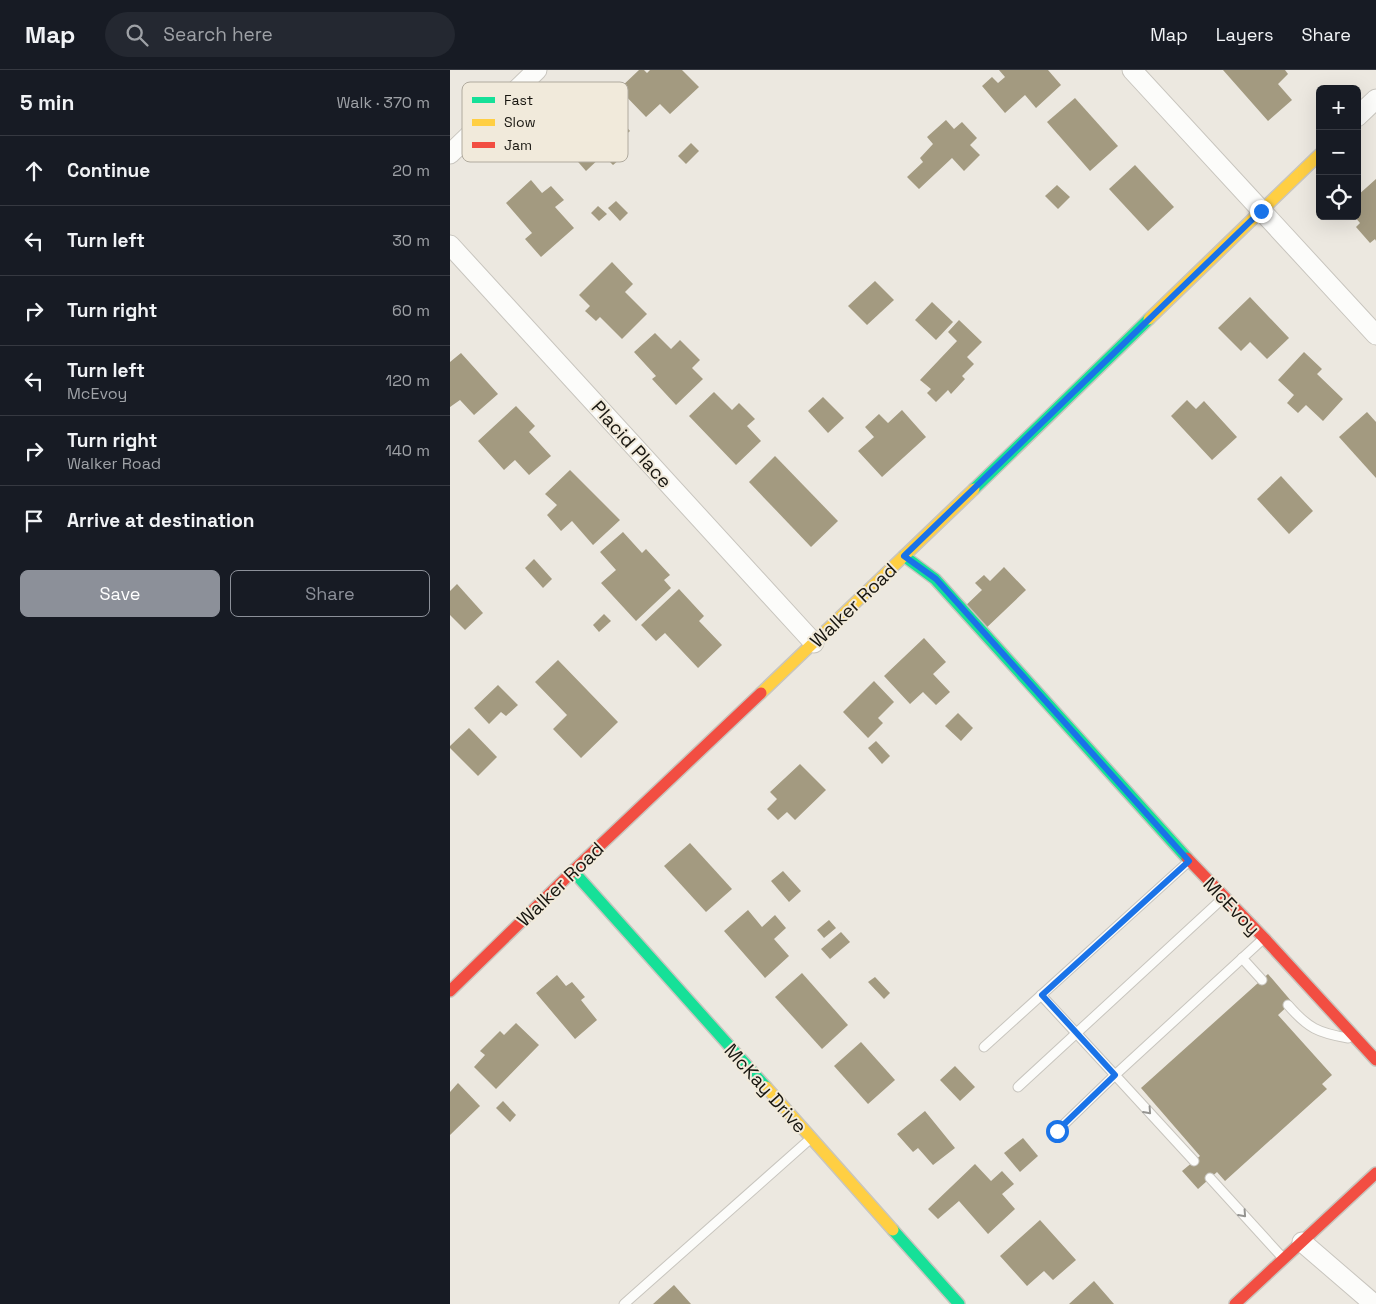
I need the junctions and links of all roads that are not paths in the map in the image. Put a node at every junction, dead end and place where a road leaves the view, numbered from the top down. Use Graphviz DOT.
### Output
graph roads {
  1 [pos="537,70"];
  2 [pos="1132,70"];
  3 [pos="525,82"];
  4 [pos="1376,99"];
  5 [pos="1361,114"];
  6 [pos="462,142"];
  7 [pos="450,154"];
  8 [pos="1316,158"];
  9 [pos="1261,211"];
  10 [pos="450,245"];
  11 [pos="1376,335"];
  12 [pos="904,556"];
  13 [pos="814,643"];
  14 [pos="1189,861"];
  15 [pos="573,871"];
  16 [pos="1224,897"];
  17 [pos="1264,938"];
  18 [pos="1242,958"];
  19 [pos="1262,980"];
  20 [pos="450,991"];
  21 [pos="1042,995"];
  22 [pos="1288,1005"];
  23 [pos="1076,1033"];
  24 [pos="1358,1040"];
  25 [pos="984,1047"];
  26 [pos="1376,1060"];
  27 [pos="1115,1075"];
  28 [pos="1018,1087"];
  29 [pos="1057,1131"];
  30 [pos="811,1138"];
  31 [pos="1194,1161"];
  32 [pos="1376,1174"];
  33 [pos="1210,1178"];
  34 [pos="1302,1242"];
  35 [pos="1284,1259"];
  36 [pos="624,1304"];
  37 [pos="959,1304"];
  38 [pos="1235,1304"];
  39 [pos="1374,1304"];
  1 -- 3 [label="street"];
  2 -- 9 [label="street"];
  4 -- 5 [label="street"];
  6 -- 7 [label="street"];
  8 -- 9 [label="street, Walker Road"];
  9 -- 11 [label="street"];
  9 -- 12 [label="street, Walker Road"];
  10 -- 13 [label="street, Placid Place"];
  12 -- 13 [label="street, Walker Road"];
  12 -- 14 [label="street, McEvoy"];
  13 -- 15 [label="street, Walker Road"];
  14 -- 16 [label="street, McEvoy"];
  14 -- 21 [label="lane"];
  15 -- 20 [label="street, Walker Road"];
  15 -- 30 [label="street, McKay Drive"];
  16 -- 17 [label="street, McEvoy"];
  16 -- 23 [label="lane"];
  17 -- 18 [label="lane"];
  17 -- 24 [label="street, McEvoy"];
  18 -- 19 [label="lane"];
  18 -- 27 [label="lane"];
  21 -- 23 [label="lane"];
  21 -- 25 [label="lane"];
  22 -- 24 [label="lane"];
  23 -- 27 [label="lane"];
  23 -- 28 [label="lane"];
  24 -- 26 [label="street, McEvoy"];
  27 -- 29 [label="lane"];
  27 -- 31 [label="lane, one-way"];
  30 -- 36 [label="lane"];
  30 -- 37 [label="street, McKay Drive"];
  32 -- 34 [label="street"];
  33 -- 35 [label="lane, one-way"];
  34 -- 35 [label="street"];
  34 -- 39 [label="street"];
  35 -- 38 [label="street"];
}
